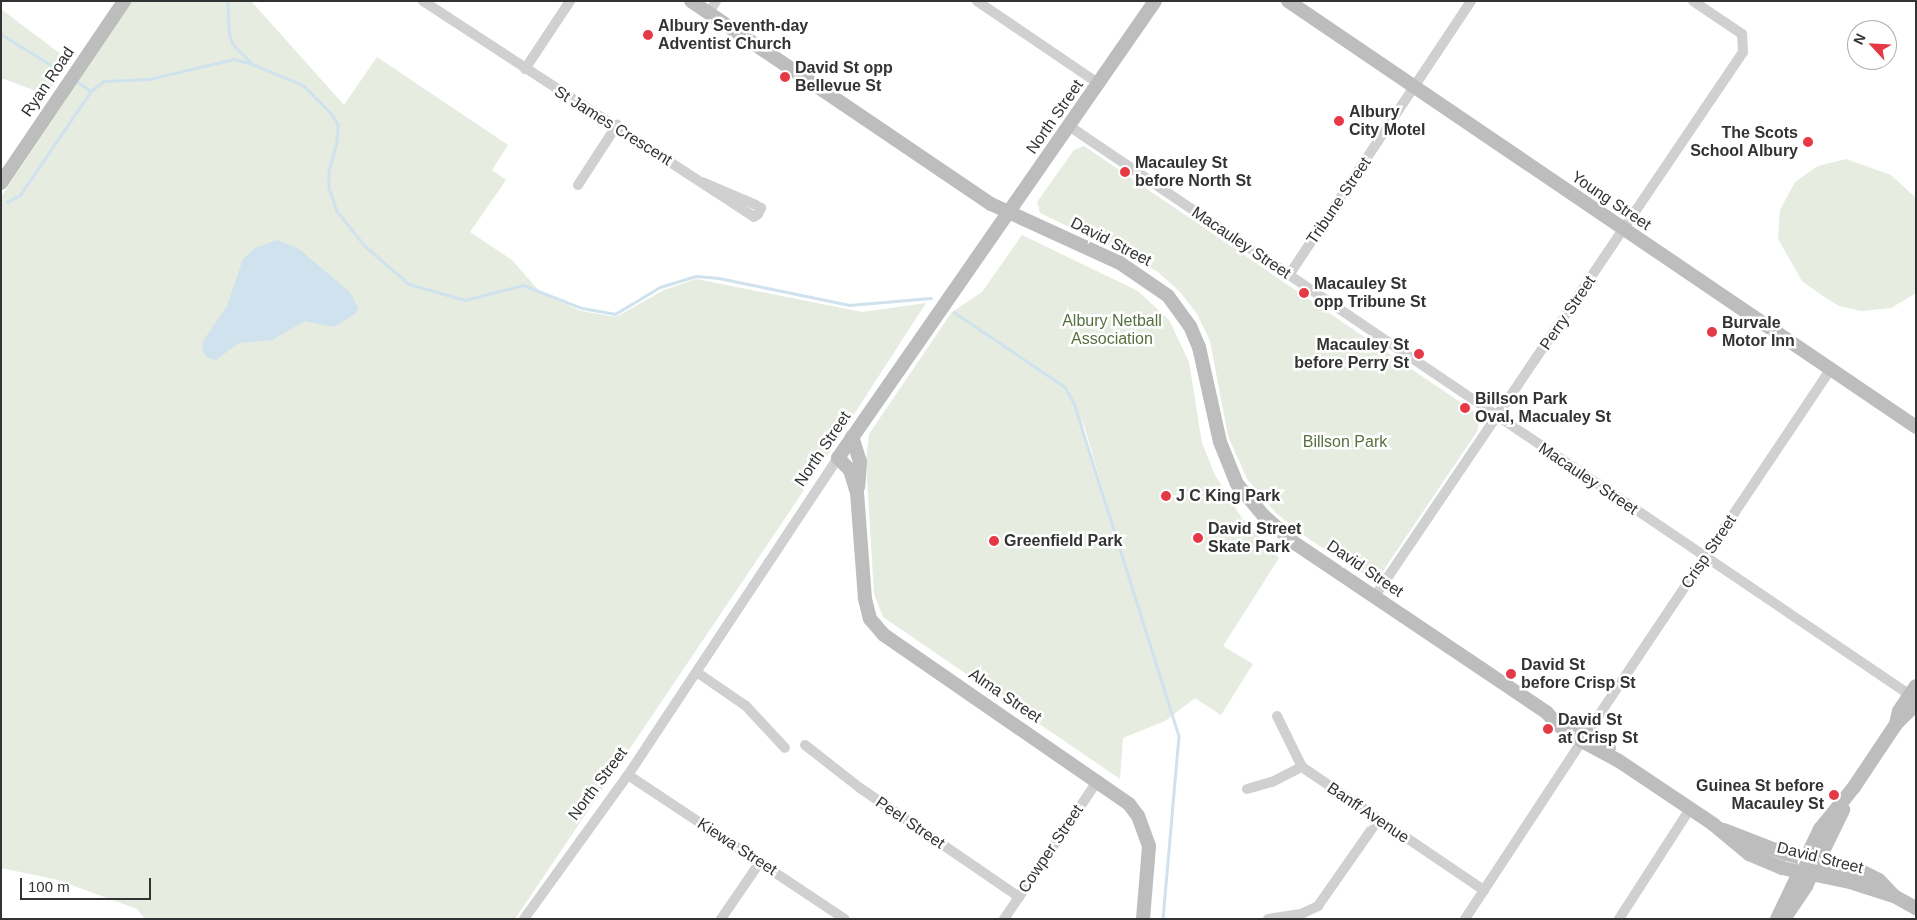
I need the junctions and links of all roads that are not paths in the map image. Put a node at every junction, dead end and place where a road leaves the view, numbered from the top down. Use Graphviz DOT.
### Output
graph roads {
  1 [pos="423,1"];
  2 [pos="570,1"];
  3 [pos="691,1"];
  4 [pos="977,1"];
  5 [pos="1155,1"];
  6 [pos="1288,1"];
  7 [pos="1471,1"];
  8 [pos="1693,1"];
  9 [pos="118,3"];
  10 [pos="712,7"];
  11 [pos="525,69"];
  12 [pos="1099,84"];
  13 [pos="1413,89"];
  14 [pos="617,125"];
  15 [pos="1069,126"];
  16 [pos="1,157"];
  17 [pos="13,165"];
  18 [pos="1,183"];
  19 [pos="578,185"];
  20 [pos="1009,213"];
  21 [pos="754,217"];
  22 [pos="1623,230"];
  23 [pos="1289,275"];
  24 [pos="1830,370"];
  25 [pos="1497,417"];
  26 [pos="1916,427"];
  27 [pos="852,437"];
  28 [pos="838,458"];
  29 [pos="858,493"];
  30 [pos="1706,558"];
  31 [pos="1375,596"];
  32 [pos="698,673"];
  33 [pos="1913,703"];
  34 [pos="1277,716"];
  35 [pos="1896,724"];
  36 [pos="1585,737"];
  37 [pos="805,745"];
  38 [pos="785,748"];
  39 [pos="1302,767"];
  40 [pos="628,775"];
  41 [pos="1098,780"];
  42 [pos="1247,789"];
  43 [pos="1690,809"];
  44 [pos="1378,820"];
  45 [pos="1718,828"];
  46 [pos="1812,859"];
  47 [pos="760,862"];
  48 [pos="1806,873"];
  49 [pos="1484,890"];
  50 [pos="1894,896"];
  51 [pos="1018,897"];
  52 [pos="1916,908"];
  53 [pos="524,919"];
  54 [pos="721,919"];
  55 [pos="845,919"];
  56 [pos="1004,919"];
  57 [pos="1143,919"];
  58 [pos="1268,919"];
  59 [pos="1465,919"];
  60 [pos="1619,919"];
  61 [pos="1777,919"];
  62 [pos="1784,919"];
  1 -- 11 [label="street, St James Crescent"];
  2 -- 11 [label="street"];
  3 -- 10 [label="main road, David Street"];
  4 -- 12 [label="street"];
  5 -- 12 [label="main road, North Street"];
  6 -- 13 [label="main road, Young Street"];
  7 -- 13 [label="street, Tribune Street"];
  8 -- 22 [label="street, Perry Street"];
  9 -- 17 [label="main road, Ryan Road"];
  10 -- 20 [label="main road, David Street"];
  11 -- 14 [label="street, St James Crescent"];
  12 -- 15 [label="main road, North Street"];
  13 -- 22 [label="main road, Young Street"];
  13 -- 23 [label="street, Tribune Street"];
  14 -- 19 [label="street"];
  14 -- 21 [label="street, St James Crescent"];
  15 -- 20 [label="main road, North Street"];
  15 -- 23 [label="street, Macauley Street"];
  16 -- 17 [label="main road"];
  17 -- 18 [label="main road, Ryan Road"];
  20 -- 27 [label="main road, North Street"];
  20 -- 31 [label="main road, David Street"];
  22 -- 24 [label="main road, Young Street"];
  22 -- 25 [label="street, Perry Street"];
  23 -- 25 [label="street, Macauley Street"];
  24 -- 26 [label="main road, Young Street"];
  24 -- 30 [label="street, Crisp Street"];
  25 -- 30 [label="street, Macauley Street"];
  25 -- 31 [label="street, Perry Street"];
  27 -- 28 [label="main road, North Street"];
  27 -- 29 [label="main road, Alma Street"];
  28 -- 29 [label="main road, Alma Street"];
  28 -- 32 [label="street, North Street"];
  29 -- 41 [label="main road, Alma Street"];
  30 -- 33 [label="street, Macauley Street"];
  30 -- 36 [label="street, Crisp Street"];
  31 -- 36 [label="main road, David Street"];
  32 -- 38 [label="street"];
  32 -- 40 [label="street, North Street"];
  33 -- 35 [label="main road"];
  33 -- 35 [label="main road"];
  34 -- 39 [label="street"];
  35 -- 46 [label="main road"];
  36 -- 43 [label="main road, David Street"];
  36 -- 49 [label="street, Crisp Street"];
  37 -- 51 [label="street, Peel Street"];
  39 -- 42 [label="street"];
  39 -- 44 [label="street, Banff Avenue"];
  40 -- 47 [label="street, Kiewa Street"];
  40 -- 53 [label="street, North Street"];
  41 -- 51 [label="street, Cowper Street"];
  41 -- 57 [label="main road, Alma Street"];
  43 -- 45 [label="main road, David Street"];
  43 -- 60 [label="street"];
  44 -- 49 [label="street, Banff Avenue"];
  44 -- 58 [label="street"];
  45 -- 46 [label="main road, David Street"];
  45 -- 48 [label="main road, David Street"];
  46 -- 48 [label="main road"];
  46 -- 50 [label="main road, David Street"];
  47 -- 54 [label="street"];
  47 -- 55 [label="street, Kiewa Street"];
  48 -- 50 [label="main road, David Street"];
  48 -- 61 [label="main road"];
  48 -- 62 [label="main road"];
  49 -- 59 [label="street, Crisp Street"];
  50 -- 52 [label="main road, David Street"];
  51 -- 56 [label="street, Cowper Street"];
}
